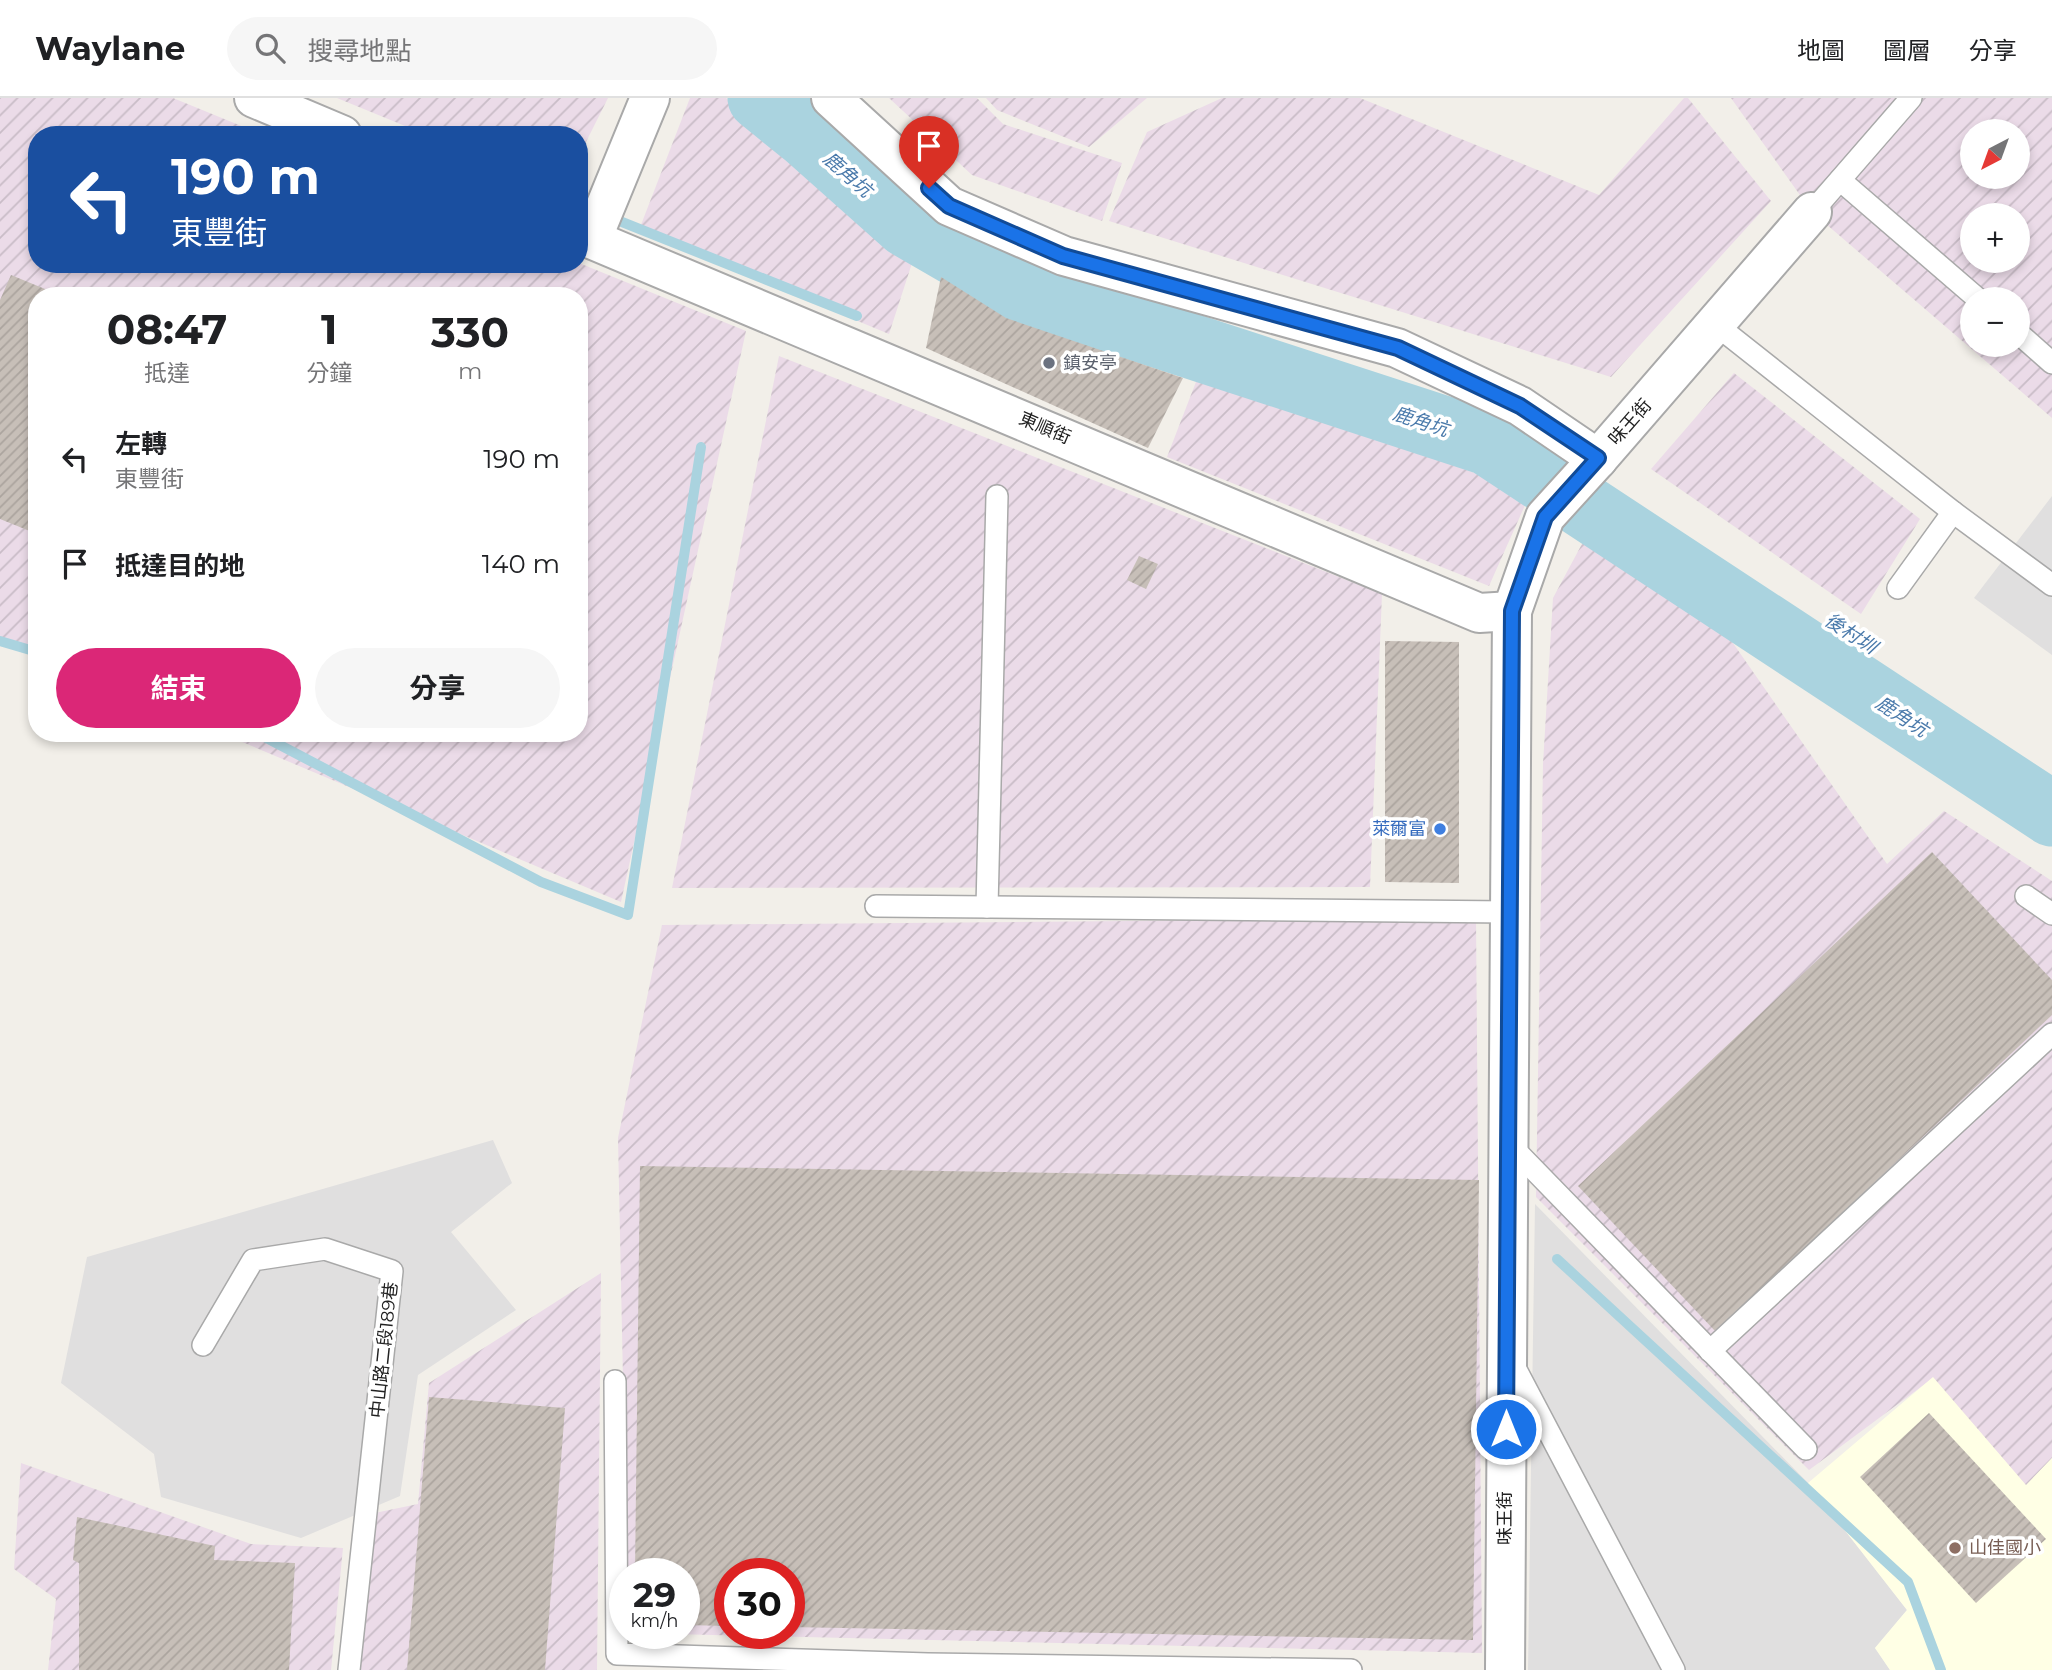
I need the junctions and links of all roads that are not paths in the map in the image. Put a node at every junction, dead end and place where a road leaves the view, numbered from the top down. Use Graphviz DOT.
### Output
graph roads {
  1 [pos="254,98"];
  2 [pos="650,98"];
  3 [pos="831,98"];
  4 [pos="1911,98"];
  5 [pos="321,126"];
  6 [pos="1840,180"];
  7 [pos="1812,212"];
  8 [pos="588,230"];
  9 [pos="588,237"];
  10 [pos="1964,287"];
  11 [pos="1715,324"];
  12 [pos="2030,344"];
  13 [pos="2052,363"];
  14 [pos="1597,460"];
  15 [pos="997,496"];
  16 [pos="1953,512"];
  17 [pos="2052,585"];
  18 [pos="1898,588"];
  19 [pos="1512,611"];
  20 [pos="2026,896"];
  21 [pos="876,906"];
  22 [pos="987,907"];
  23 [pos="1510,912"];
  24 [pos="2052,914"];
  25 [pos="2052,1034"];
  26 [pos="1507,1143"];
  27 [pos="203,1345"];
  28 [pos="1506,1349"];
  29 [pos="1710,1350"];
  30 [pos="615,1381"];
  31 [pos="1806,1449"];
  32 [pos="928,1667"];
  33 [pos="349,1670"];
  34 [pos="1351,1670"];
  35 [pos="1505,1670"];
  36 [pos="1674,1670"];
  1 -- 5 [label="street"];
  2 -- 8 [label="street"];
  3 -- 14 [label="street"];
  4 -- 6 [label="lane"];
  6 -- 7 [label="lane"];
  6 -- 10 [label="lane"];
  7 -- 11 [label="street, 味王街"];
  9 -- 19 [label="street, 東順街"];
  11 -- 14 [label="street, 味王街"];
  11 -- 16 [label="lane"];
  12 -- 13 [label="lane"];
  14 -- 19 [label="street, 味王街"];
  15 -- 22 [label="lane"];
  16 -- 17 [label="lane"];
  16 -- 18 [label="lane"];
  19 -- 23 [label="street, 味王街"];
  20 -- 24 [label="lane"];
  21 -- 22 [label="lane"];
  22 -- 23 [label="lane"];
  23 -- 26 [label="street, 味王街"];
  25 -- 29 [label="lane"];
  26 -- 28 [label="street, 味王街"];
  26 -- 29 [label="lane"];
  27 -- 33 [label="lane, 中山路二段189巷"];
  28 -- 35 [label="street, 味王街"];
  28 -- 36 [label="lane"];
  29 -- 31 [label="lane"];
  30 -- 32 [label="lane"];
  32 -- 34 [label="lane"];
}
